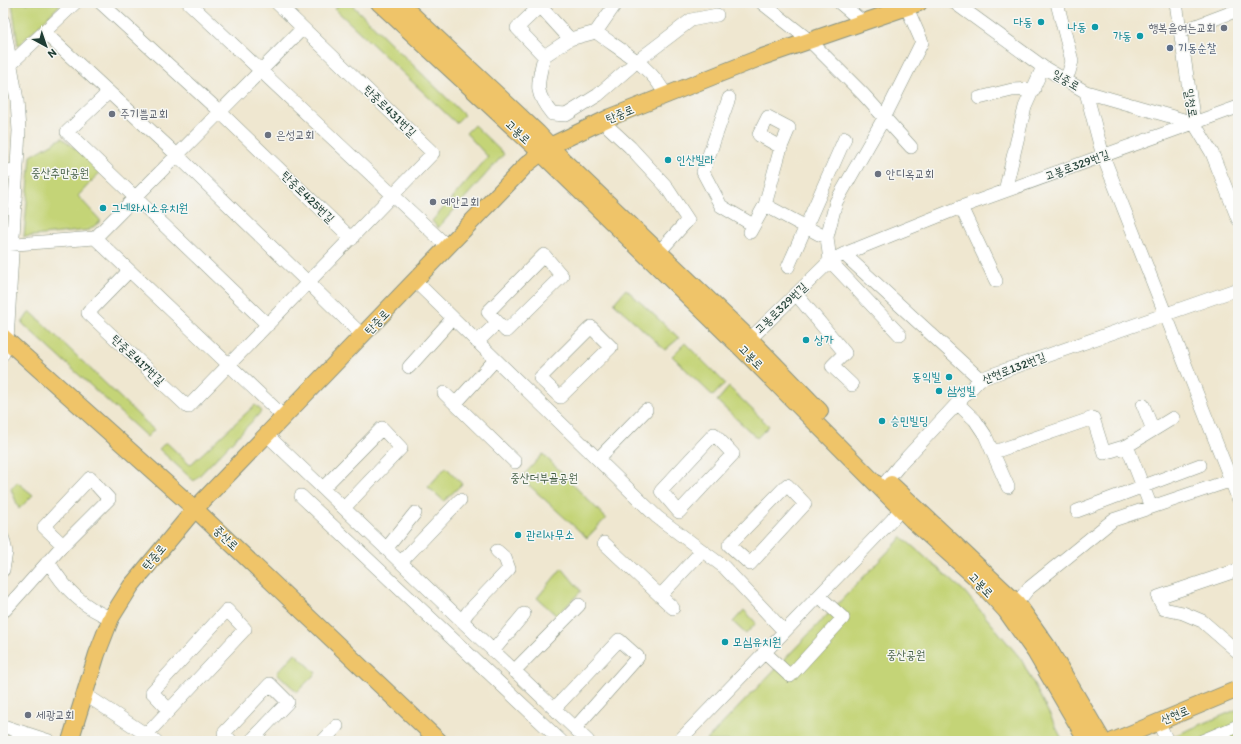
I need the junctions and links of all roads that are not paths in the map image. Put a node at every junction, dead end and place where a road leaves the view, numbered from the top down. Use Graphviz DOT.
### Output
graph roads {
  1 [pos="75,3"];
  2 [pos="101,3"];
  3 [pos="189,3"];
  4 [pos="277,3"];
  5 [pos="379,3"];
  6 [pos="400,3"];
  7 [pos="616,3"];
  8 [pos="762,3"];
  9 [pos="840,3"];
  10 [pos="955,3"];
  11 [pos="1057,3"];
  12 [pos="1176,3"];
  13 [pos="913,5"];
  14 [pos="1238,10"];
  15 [pos="717,15"];
  16 [pos="3,21"];
  17 [pos="864,23"];
  18 [pos="303,28"];
  19 [pos="596,32"];
  20 [pos="1180,32"];
  21 [pos="45,33"];
  22 [pos="570,38"];
  23 [pos="810,41"];
  24 [pos="544,56"];
  25 [pos="636,62"];
  26 [pos="7,68"];
  27 [pos="1043,68"];
  28 [pos="261,70"];
  29 [pos="1064,79"];
  30 [pos="1034,89"];
  31 [pos="109,92"];
  32 [pos="1086,92"];
  33 [pos="666,96"];
  34 [pos="729,98"];
  35 [pos="979,98"];
  36 [pos="1238,107"];
  37 [pos="220,112"];
  38 [pos="884,118"];
  39 [pos="602,121"];
  40 [pos="1194,123"];
  41 [pos="844,138"];
  42 [pos="781,147"];
  43 [pos="911,147"];
  44 [pos="545,150"];
  45 [pos="177,155"];
  46 [pos="1103,156"];
  47 [pos="3,169"];
  48 [pos="17,173"];
  49 [pos="1005,191"];
  50 [pos="394,196"];
  51 [pos="135,198"];
  52 [pos="765,205"];
  53 [pos="961,207"];
  54 [pos="1238,219"];
  55 [pos="804,227"];
  56 [pos="827,237"];
  57 [pos="95,238"];
  58 [pos="352,239"];
  59 [pos="8,246"];
  60 [pos="448,247"];
  61 [pos="659,252"];
  62 [pos="844,254"];
  63 [pos="830,261"];
  64 [pos="788,267"];
  65 [pos="129,271"];
  66 [pos="415,281"];
  67 [pos="996,281"];
  68 [pos="310,283"];
  69 [pos="1238,289"];
  70 [pos="796,294"];
  71 [pos="1164,314"];
  72 [pos="453,318"];
  73 [pos="497,323"];
  74 [pos="268,325"];
  75 [pos="900,335"];
  76 [pos="363,336"];
  77 [pos="750,339"];
  78 [pos="477,342"];
  79 [pos="4,344"];
  80 [pos="495,360"];
  81 [pos="230,364"];
  82 [pos="409,367"];
  83 [pos="980,379"];
  84 [pos="852,385"];
  85 [pos="550,388"];
  86 [pos="444,393"];
  87 [pos="537,401"];
  88 [pos="957,403"];
  89 [pos="455,404"];
  90 [pos="1143,405"];
  91 [pos="646,410"];
  92 [pos="284,417"];
  93 [pos="1172,418"];
  94 [pos="1153,430"];
  95 [pos="267,435"];
  96 [pos="1127,446"];
  97 [pos="994,452"];
  98 [pos="598,459"];
  99 [pos="515,462"];
  100 [pos="1200,465"];
  101 [pos="1234,479"];
  102 [pos="884,484"];
  103 [pos="1143,486"];
  104 [pos="1008,487"];
  105 [pos="323,488"];
  106 [pos="301,496"];
  107 [pos="1238,498"];
  108 [pos="460,500"];
  109 [pos="669,502"];
  110 [pos="904,504"];
  111 [pos="1151,507"];
  112 [pos="344,508"];
  113 [pos="195,509"];
  114 [pos="1077,511"];
  115 [pos="415,514"];
  116 [pos="657,517"];
  117 [pos="362,525"];
  118 [pos="3,539"];
  119 [pos="347,539"];
  120 [pos="604,543"];
  121 [pos="63,545"];
  122 [pos="386,549"];
  123 [pos="497,551"];
  124 [pos="702,551"];
  125 [pos="737,553"];
  126 [pos="48,561"];
  127 [pos="401,562"];
  128 [pos="724,567"];
  129 [pos="3,570"];
  130 [pos="1238,570"];
  131 [pos="424,584"];
  132 [pos="660,596"];
  133 [pos="819,596"];
  134 [pos="410,598"];
  135 [pos="1017,603"];
  136 [pos="579,605"];
  137 [pos="673,608"];
  138 [pos="5,610"];
  139 [pos="524,614"];
  140 [pos="111,618"];
  141 [pos="462,621"];
  142 [pos="784,631"];
  143 [pos="493,651"];
  144 [pos="764,652"];
  145 [pos="1238,652"];
  146 [pos="514,671"];
  147 [pos="1238,689"];
  148 [pos="86,695"];
  149 [pos="554,709"];
  150 [pos="169,710"];
  151 [pos="1158,721"];
  152 [pos="3,726"];
  153 [pos="337,726"];
  154 [pos="1238,726"];
  155 [pos="578,736"];
  156 [pos="151,738"];
  157 [pos="50,741"];
  158 [pos="70,741"];
  159 [pos="231,741"];
  160 [pos="250,741"];
  161 [pos="323,741"];
  162 [pos="439,741"];
  163 [pos="562,741"];
  164 [pos="679,741"];
  165 [pos="1087,741"];
  166 [pos="1103,741"];
  167 [pos="1112,741"];
  168 [pos="1167,741"];
  169 [pos="1202,741"];
  1 -- 21 [label="street"];
  2 -- 37 [label="street, 탄중로425번길"];
  3 -- 28 [label="street"];
  4 -- 18 [label="street, 탄중로431번길"];
  5 -- 44 [label="main road, 고봉로"];
  6 -- 44 [label="main road, 고봉로"];
  7 -- 19 [label="street"];
  8 -- 23 [label="street"];
  9 -- 17 [label="street"];
  10 -- 27 [label="street, 일중로"];
  11 -- 29 [label="street"];
  12 -- 20 [label="street, 일청로"];
  13 -- 17 [label="main road, 탄중로"];
  13 -- 38 [label="street, 탄중로"];
  14 -- 20 [label="street"];
  15 -- 25 [label="street"];
  16 -- 26 [label="street"];
  17 -- 23 [label="main road, 탄중로"];
  18 -- 28 [label="street"];
  18 -- 50 [label="street, 탄중로431번길"];
  19 -- 22 [label="street"];
  19 -- 25 [label="street"];
  20 -- 40 [label="street, 일청로"];
  21 -- 26 [label="street"];
  21 -- 31 [label="street"];
  22 -- 24 [label="street"];
  22 -- 24 [label="street"];
  23 -- 33 [label="main road, 탄중로"];
  23 -- 38 [label="street"];
  24 -- 25 [label="street"];
  25 -- 33 [label="street"];
  26 -- 48 [label="street"];
  27 -- 29 [label="street, 일중로"];
  27 -- 30 [label="street"];
  28 -- 37 [label="street"];
  28 -- 50 [label="street"];
  29 -- 32 [label="street, 일중로"];
  30 -- 35 [label="street"];
  30 -- 49 [label="street"];
  31 -- 45 [label="street"];
  31 -- 51 [label="street"];
  32 -- 40 [label="street, 일중로"];
  32 -- 46 [label="street"];
  33 -- 39 [label="main road, 탄중로"];
  34 -- 52 [label="street"];
  36 -- 40 [label="street, 고봉로329번길"];
  37 -- 45 [label="street"];
  37 -- 58 [label="street, 탄중로425번길"];
  38 -- 43 [label="street"];
  38 -- 56 [label="street"];
  39 -- 44 [label="main road, 탄중로"];
  39 -- 61 [label="street"];
  40 -- 46 [label="street, 고봉로329번길"];
  40 -- 54 [label="street, 일청로"];
  41 -- 55 [label="street"];
  42 -- 52 [label="street"];
  44 -- 60 [label="main road, 탄중로"];
  44 -- 61 [label="main road, 고봉로"];
  44 -- 102 [label="main road, 고봉로"];
  45 -- 51 [label="street"];
  45 -- 68 [label="street"];
  46 -- 49 [label="street, 고봉로329번길"];
  46 -- 71 [label="street"];
  47 -- 48 [label="street"];
  48 -- 59 [label="street"];
  49 -- 53 [label="street, 고봉로329번길"];
  50 -- 58 [label="street"];
  50 -- 60 [label="street"];
  51 -- 57 [label="street"];
  51 -- 74 [label="street"];
  52 -- 55 [label="street"];
  53 -- 62 [label="street, 고봉로329번길"];
  53 -- 67 [label="street"];
  55 -- 56 [label="street"];
  55 -- 64 [label="street"];
  56 -- 63 [label="street"];
  57 -- 59 [label="street"];
  57 -- 65 [label="street"];
  58 -- 68 [label="street"];
  59 -- 79 [label="street"];
  60 -- 66 [label="main road, 탄중로"];
  61 -- 77 [label="main road, 고봉로"];
  62 -- 63 [label="street, 고봉로329번길"];
  62 -- 83 [label="street"];
  63 -- 70 [label="street, 고봉로329번길"];
  63 -- 75 [label="street"];
  65 -- 81 [label="street"];
  65 -- 81 [label="street, 탄중로417번길"];
  66 -- 72 [label="street"];
  66 -- 76 [label="main road, 탄중로"];
  68 -- 74 [label="street, 탄중로417번길"];
  68 -- 76 [label="street"];
  69 -- 71 [label="street, 산현로132번길"];
  70 -- 77 [label="street, 고봉로329번길"];
  70 -- 84 [label="street"];
  71 -- 83 [label="street, 산현로132번길"];
  71 -- 101 [label="street"];
  72 -- 78 [label="street"];
  72 -- 82 [label="street"];
  73 -- 73 [label="street"];
  73 -- 78 [label="street"];
  74 -- 81 [label="street, 탄중로417번길"];
  76 -- 92 [label="main road, 탄중로"];
  77 -- 102 [label="main road, 고봉로"];
  78 -- 80 [label="street"];
  79 -- 113 [label="main road, 중산로"];
  80 -- 87 [label="street"];
  80 -- 89 [label="street"];
  81 -- 92 [label="street"];
  83 -- 88 [label="street, 산현로132번길"];
  85 -- 85 [label="street"];
  85 -- 87 [label="street"];
  86 -- 89 [label="street"];
  87 -- 98 [label="street"];
  88 -- 97 [label="street"];
  88 -- 102 [label="street, 산현로132번길"];
  89 -- 99 [label="street"];
  90 -- 94 [label="street"];
  91 -- 98 [label="street"];
  92 -- 95 [label="main road, 탄중로"];
  93 -- 94 [label="street"];
  94 -- 96 [label="street"];
  95 -- 105 [label="street"];
  95 -- 113 [label="main road, 탄중로"];
  96 -- 97 [label="street"];
  96 -- 103 [label="street"];
  97 -- 104 [label="street"];
  98 -- 116 [label="street"];
  100 -- 103 [label="street"];
  101 -- 107 [label="street"];
  101 -- 111 [label="street"];
  102 -- 110 [label="main road, 고봉로"];
  103 -- 111 [label="street"];
  103 -- 114 [label="street"];
  105 -- 112 [label="street"];
  105 -- 112 [label="street"];
  106 -- 119 [label="street"];
  108 -- 127 [label="street"];
  109 -- 109 [label="street"];
  109 -- 116 [label="street"];
  110 -- 133 [label="street"];
  110 -- 135 [label="main road, 고봉로"];
  110 -- 165 [label="main road, 고봉로"];
  111 -- 135 [label="street"];
  112 -- 117 [label="street"];
  113 -- 140 [label="main road, 탄중로"];
  113 -- 162 [label="main road, 중산로"];
  115 -- 122 [label="street"];
  116 -- 124 [label="street"];
  117 -- 119 [label="street"];
  117 -- 122 [label="street"];
  118 -- 129 [label="street"];
  119 -- 134 [label="street"];
  120 -- 132 [label="street"];
  121 -- 121 [label="street"];
  121 -- 126 [label="street"];
  122 -- 127 [label="street"];
  123 -- 141 [label="street"];
  124 -- 128 [label="street"];
  124 -- 132 [label="street"];
  125 -- 125 [label="street"];
  125 -- 128 [label="street"];
  126 -- 138 [label="street"];
  126 -- 140 [label="street"];
  127 -- 131 [label="street"];
  128 -- 142 [label="street"];
  130 -- 145 [label="street"];
  131 -- 134 [label="street"];
  131 -- 141 [label="street"];
  132 -- 137 [label="street"];
  133 -- 142 [label="street"];
  133 -- 144 [label="street"];
  134 -- 163 [label="street"];
  135 -- 166 [label="main road, 고봉로"];
  136 -- 146 [label="street"];
  139 -- 143 [label="street"];
  140 -- 148 [label="main road, 탄중로"];
  141 -- 143 [label="street"];
  142 -- 144 [label="street"];
  143 -- 146 [label="street"];
  144 -- 164 [label="street"];
  146 -- 149 [label="street"];
  147 -- 151 [label="main road, 산현로"];
  148 -- 156 [label="street"];
  148 -- 158 [label="main road, 탄중로"];
  149 -- 155 [label="street"];
  149 -- 155 [label="street"];
  150 -- 150 [label="street"];
  150 -- 156 [label="street"];
  151 -- 167 [label="main road, 산현로"];
  151 -- 168 [label="street"];
  152 -- 157 [label="street"];
  153 -- 161 [label="street"];
  154 -- 169 [label="street"];
  159 -- 160 [label="street"];
}
